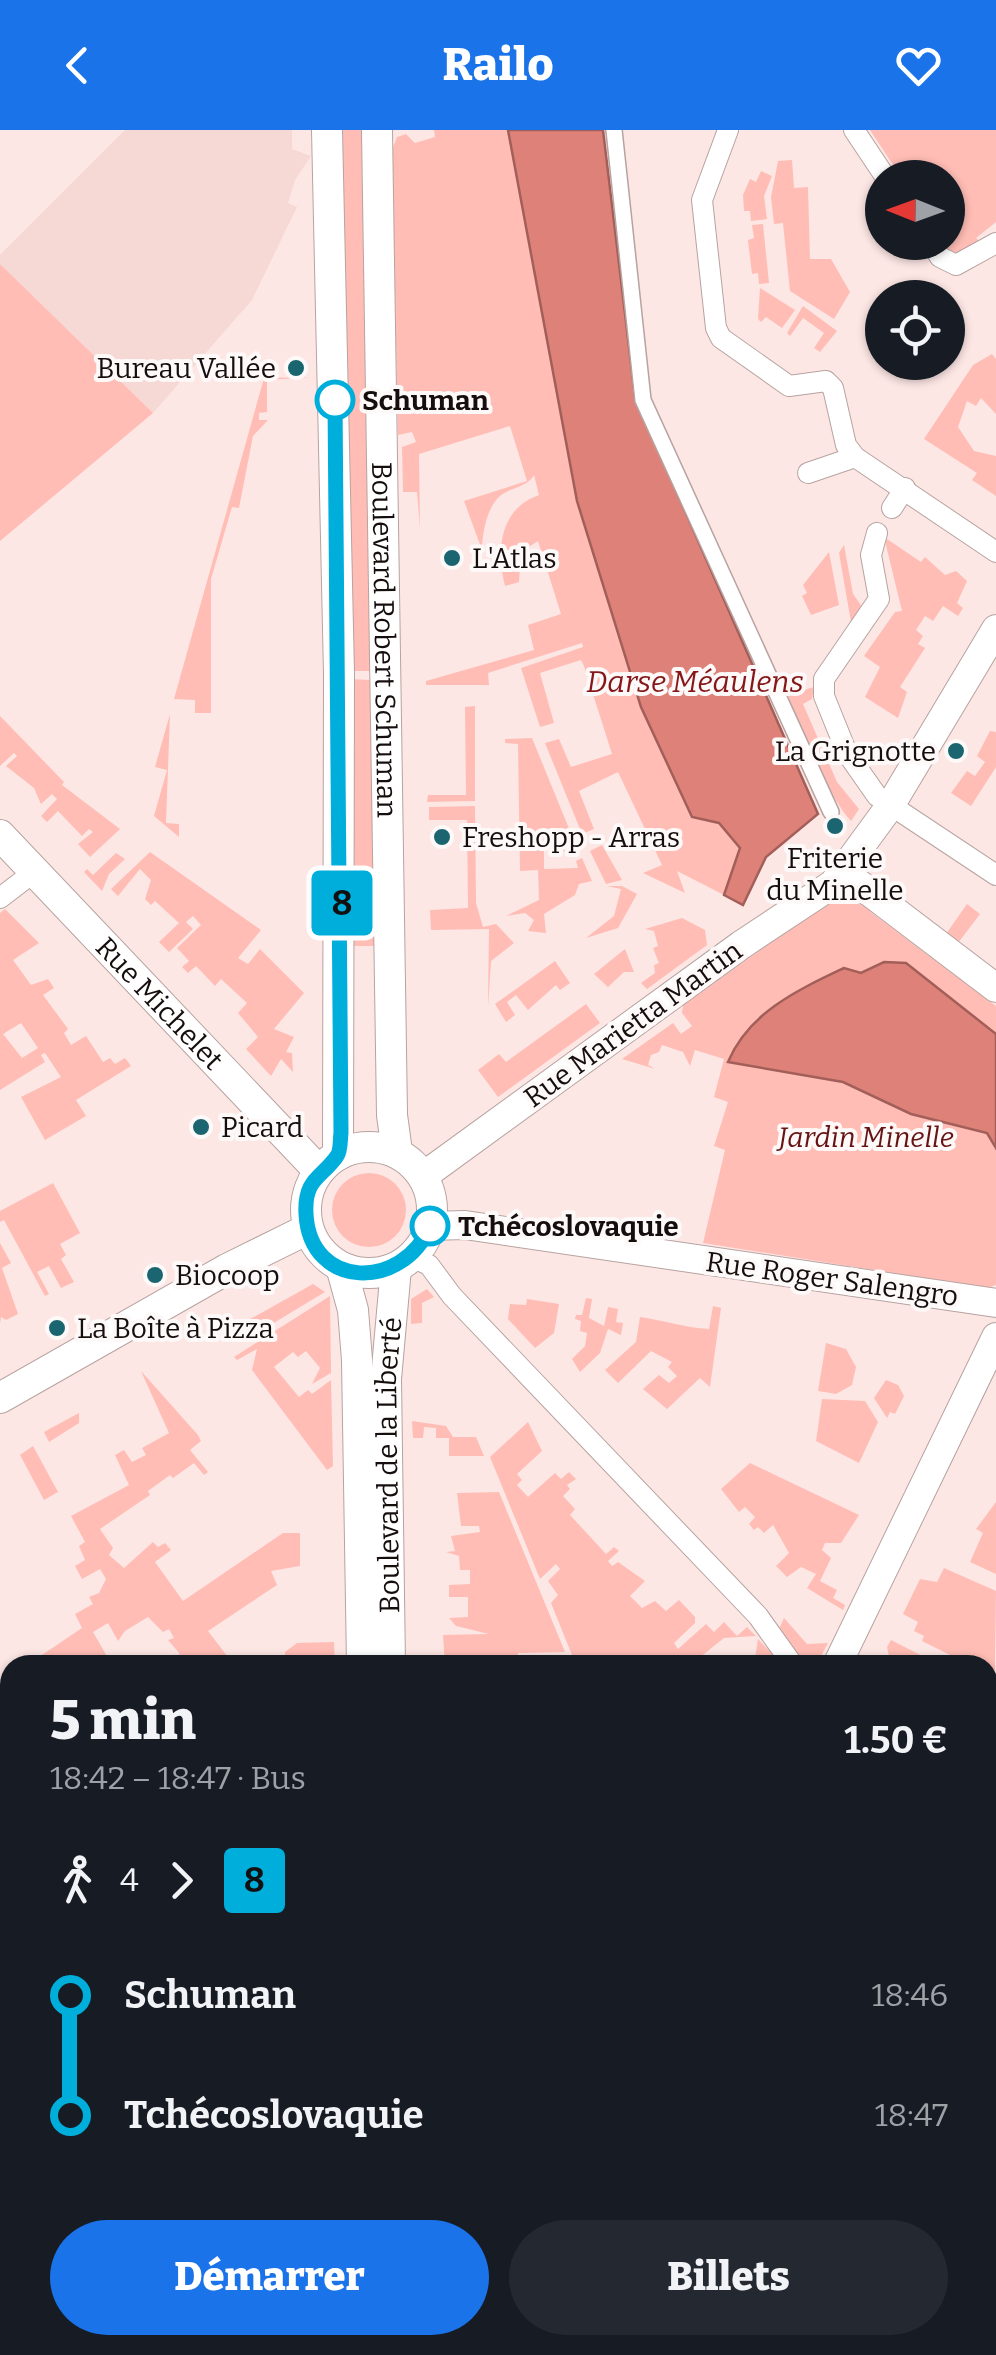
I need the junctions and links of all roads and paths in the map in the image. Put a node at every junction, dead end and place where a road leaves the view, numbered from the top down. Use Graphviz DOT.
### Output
graph roads {
  1 [pos="328,130"];
  2 [pos="377,130"];
  3 [pos="614,130"];
  4 [pos="728,130"];
  5 [pos="854,130"];
  6 [pos="874,160"];
  7 [pos="996,243"];
  8 [pos="945,260"];
  9 [pos="855,457"];
  10 [pos="808,473"];
  11 [pos="905,488"];
  12 [pos="892,508"];
  13 [pos="877,533"];
  14 [pos="996,552"];
  15 [pos="996,630"];
  16 [pos="890,806"];
  17 [pos="830,812"];
  18 [pos="0,835"];
  19 [pos="842,871"];
  20 [pos="34,872"];
  21 [pos="996,876"];
  22 [pos="0,898"];
  23 [pos="996,988"];
  24 [pos="397,1152"];
  25 [pos="328,1163"];
  26 [pos="422,1177"];
  27 [pos="430,1226"];
  28 [pos="308,1230"];
  29 [pos="404,1262"];
  30 [pos="342,1270"];
  31 [pos="996,1303"];
  32 [pos="996,1336"];
  33 [pos="0,1398"];
  34 [pos="362,1655"];
  35 [pos="390,1655"];
  36 [pos="787,1655"];
  37 [pos="843,1655"];
  1 -- 25 [label="main road, Boulevard Robert Schuman"];
  2 -- 24 [label="main road, Boulevard Robert Schuman"];
  3 -- 17 [label="street"];
  4 -- 9 [label="street"];
  5 -- 6 [label="street"];
  7 -- 8 [label="street"];
  9 -- 10 [label="street"];
  9 -- 11 [label="street"];
  11 -- 12 [label="street"];
  11 -- 14 [label="street"];
  13 -- 16 [label="street"];
  15 -- 16 [label="street, Rue Marietta Martin"];
  16 -- 19 [label="street, Rue Marietta Martin"];
  16 -- 21 [label="street"];
  18 -- 20 [label="main road, Rue Michelet"];
  19 -- 23 [label="street"];
  19 -- 26 [label="street, Rue Marietta Martin"];
  20 -- 22 [label="street"];
  20 -- 25 [label="main road, Rue Michelet"];
  24 -- 25 [label="main road"];
  24 -- 26 [label="main road"];
  25 -- 28 [label="main road"];
  26 -- 27 [label="main road"];
  27 -- 29 [label="main road"];
  27 -- 31 [label="street, Rue Roger Salengro"];
  28 -- 30 [label="main road"];
  28 -- 33 [label="main road"];
  29 -- 30 [label="main road"];
  29 -- 35 [label="main road, Boulevard de la Liberté"];
  29 -- 36 [label="street"];
  30 -- 34 [label="main road, Boulevard de la Liberté"];
  32 -- 37 [label="street"];
}
